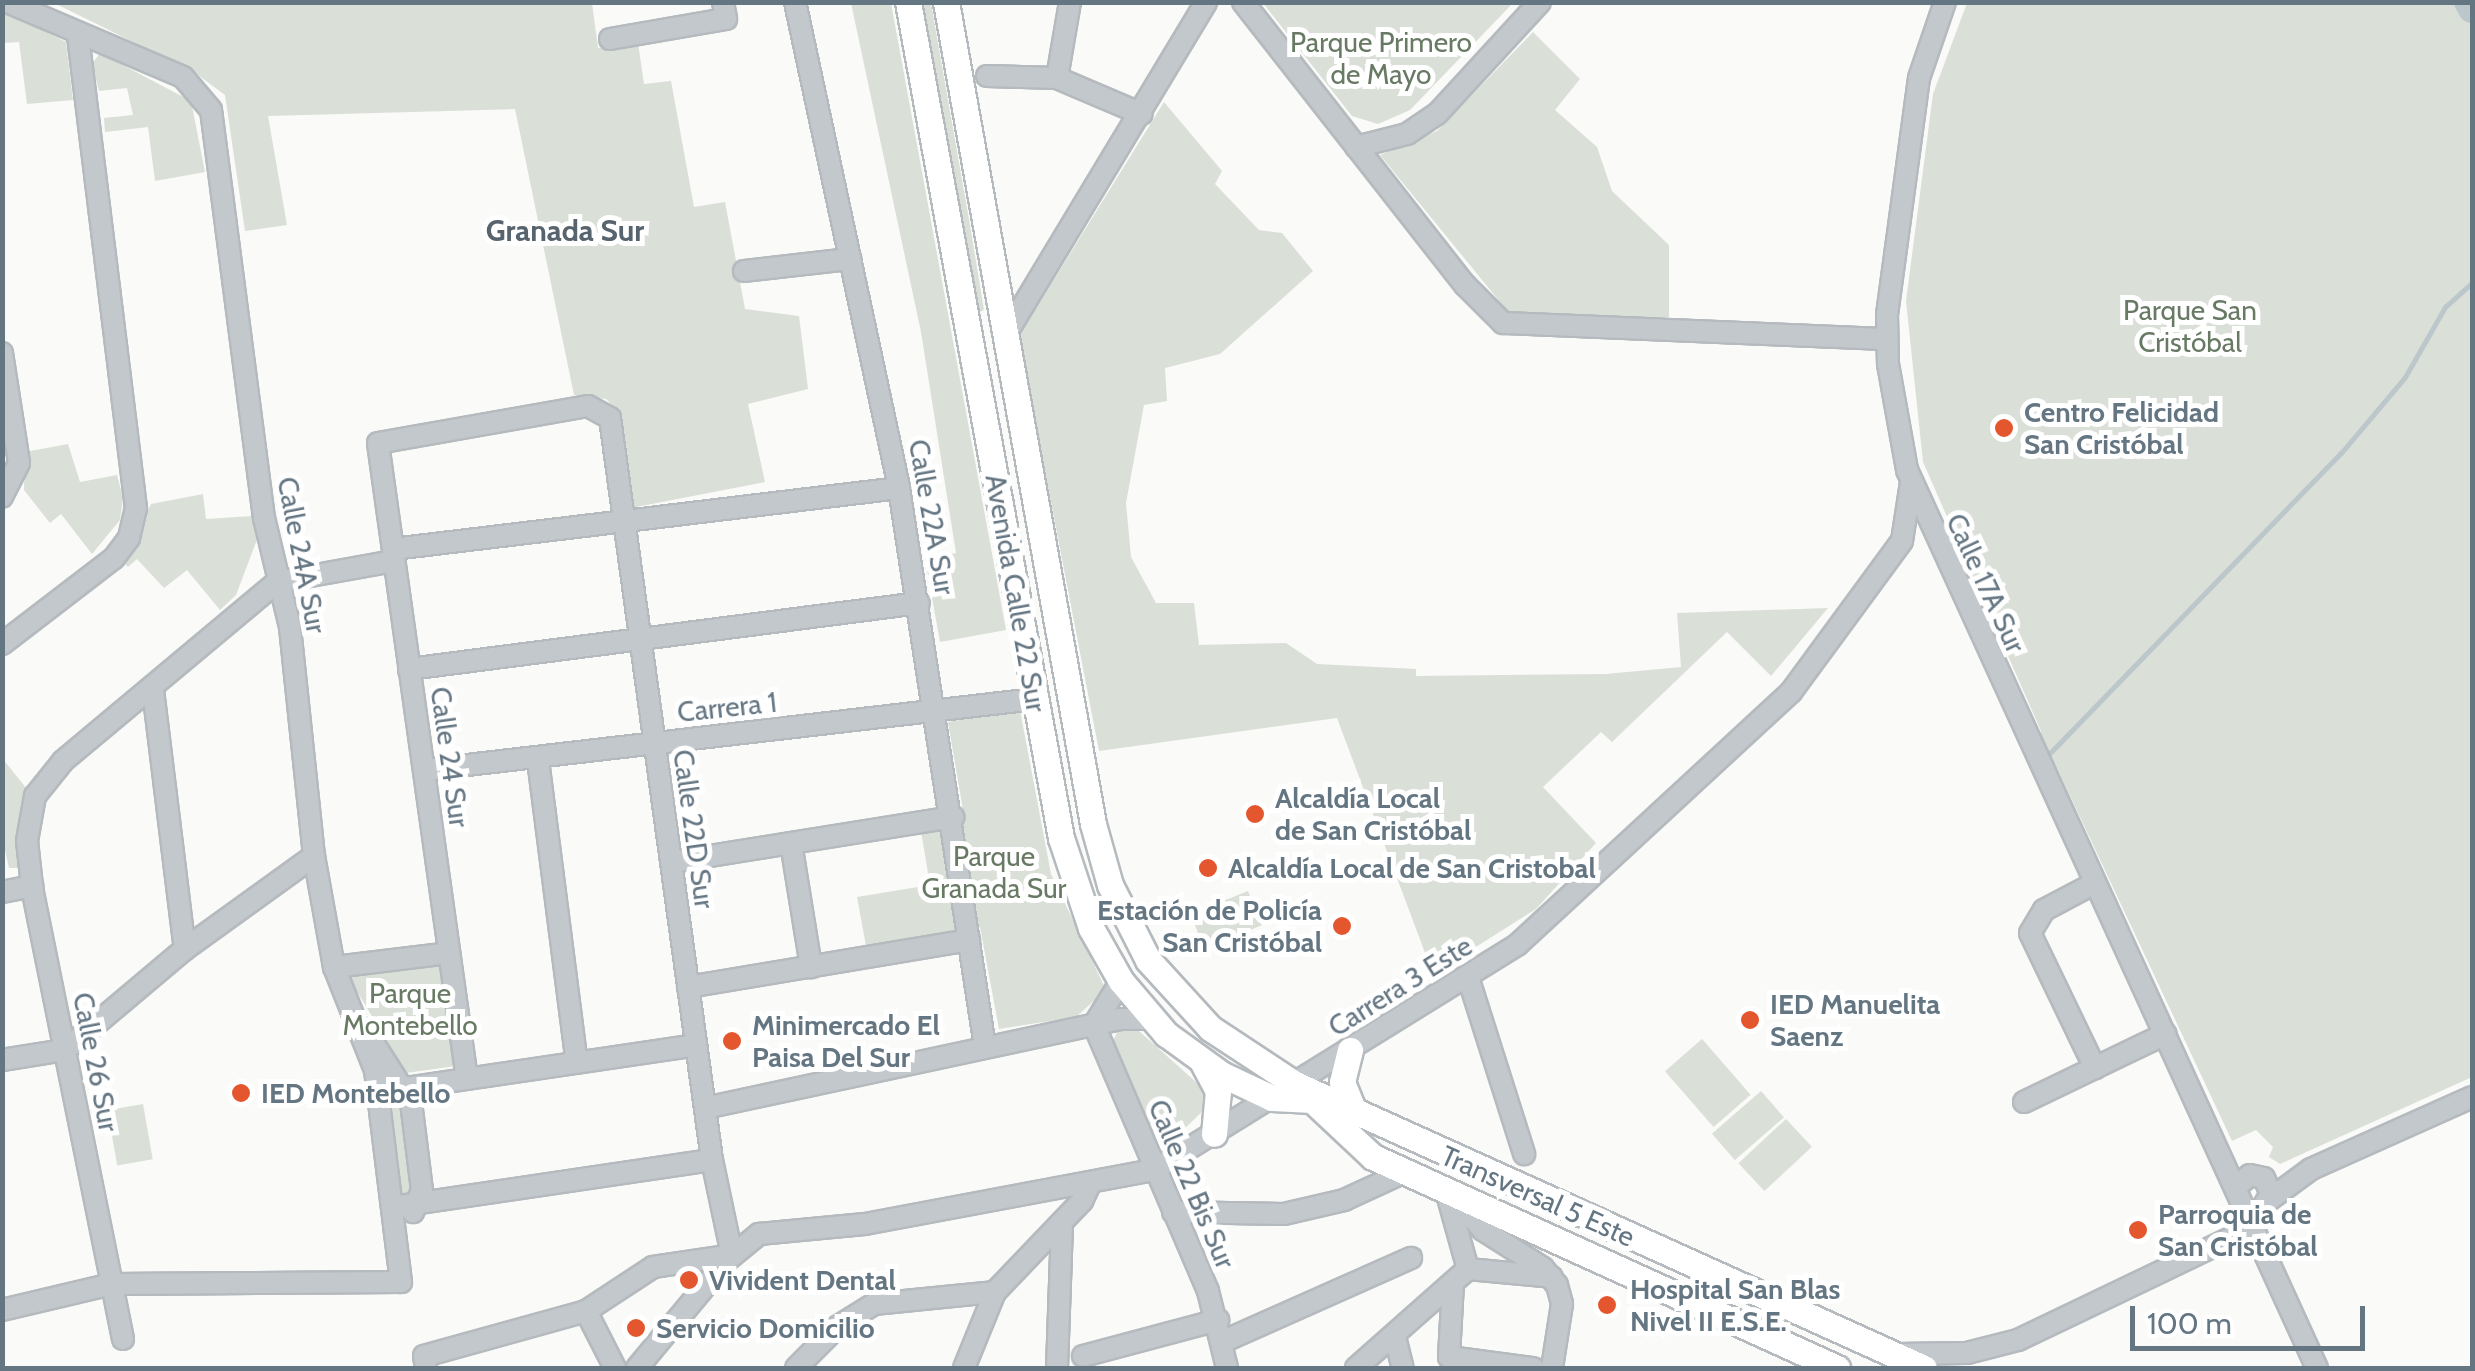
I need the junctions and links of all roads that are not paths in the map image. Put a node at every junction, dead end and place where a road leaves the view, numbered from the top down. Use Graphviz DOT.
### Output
graph roads {
  1 [pos="7,2"];
  2 [pos="795,2"];
  3 [pos="908,2"];
  4 [pos="946,2"];
  5 [pos="1070,2"];
  6 [pos="1206,2"];
  7 [pos="1243,2"];
  8 [pos="1540,2"];
  9 [pos="1945,2"];
  10 [pos="725,11"];
  11 [pos="78,36"];
  12 [pos="610,39"];
  13 [pos="987,76"];
  14 [pos="1057,78"];
  15 [pos="1142,114"];
  16 [pos="1356,147"];
  17 [pos="850,259"];
  18 [pos="744,271"];
  19 [pos="1006,334"];
  20 [pos="1886,339"];
  21 [pos="2,353"];
  22 [pos="604,410"];
  23 [pos="1911,482"];
  24 [pos="899,488"];
  25 [pos="2,497"];
  26 [pos="625,520"];
  27 [pos="1896,551"];
  28 [pos="393,555"];
  29 [pos="1947,565"];
  30 [pos="277,582"];
  31 [pos="919,603"];
  32 [pos="641,639"];
  33 [pos="2,644"];
  34 [pos="409,669"];
  35 [pos="154,690"];
  36 [pos="1035,699"];
  37 [pos="938,714"];
  38 [pos="653,742"];
  39 [pos="538,760"];
  40 [pos="424,770"];
  41 [pos="954,817"];
  42 [pos="791,843"];
  43 [pos="314,856"];
  44 [pos="672,862"];
  45 [pos="2095,884"];
  46 [pos="32,886"];
  47 [pos="2,892"];
  48 [pos="970,940"];
  49 [pos="185,949"];
  50 [pos="449,953"];
  51 [pos="334,967"];
  52 [pos="811,967"];
  53 [pos="1468,976"];
  54 [pos="1121,982"];
  55 [pos="688,987"];
  56 [pos="1150,1019"];
  57 [pos="1094,1025"];
  58 [pos="362,1027"];
  59 [pos="2164,1034"];
  60 [pos="696,1045"];
  61 [pos="985,1047"];
  62 [pos="65,1050"];
  63 [pos="1350,1050"];
  64 [pos="2,1060"];
  65 [pos="577,1063"];
  66 [pos="1203,1063"];
  67 [pos="2095,1068"];
  68 [pos="467,1079"];
  69 [pos="1295,1084"];
  70 [pos="406,1088"];
  71 [pos="2472,1097"];
  72 [pos="1272,1098"];
  73 [pos="2024,1102"];
  74 [pos="705,1108"];
  75 [pos="1354,1112"];
  76 [pos="1214,1134"];
  77 [pos="1524,1154"];
  78 [pos="712,1160"];
  79 [pos="1154,1170"];
  80 [pos="1405,1172"];
  81 [pos="1090,1184"];
  82 [pos="2254,1192"];
  83 [pos="1450,1194"];
  84 [pos="417,1204"];
  85 [pos="393,1207"];
  86 [pos="1173,1212"];
  87 [pos="1062,1223"];
  88 [pos="2252,1228"];
  89 [pos="396,1238"];
  90 [pos="732,1255"];
  91 [pos="2265,1256"];
  92 [pos="1411,1258"];
  93 [pos="1461,1276"];
  94 [pos="1552,1276"];
  95 [pos="112,1284"];
  96 [pos="994,1292"];
  97 [pos="2,1310"];
  98 [pos="586,1311"];
  99 [pos="1218,1320"];
  100 [pos="1394,1338"];
  101 [pos="124,1340"];
  102 [pos="1222,1342"];
  103 [pos="1891,1354"];
  104 [pos="1082,1356"];
  105 [pos="425,1362"];
  106 [pos="615,1368"];
  107 [pos="636,1368"];
  108 [pos="796,1368"];
  109 [pos="964,1368"];
  110 [pos="1057,1368"];
  111 [pos="1227,1368"];
  112 [pos="1356,1368"];
  113 [pos="1403,1368"];
  114 [pos="1533,1368"];
  115 [pos="1552,1368"];
  116 [pos="1836,1368"];
  117 [pos="1924,1368"];
  118 [pos="2317,1368"];
  1 -- 11 [label="street"];
  2 -- 17 [label="street, Calle 22A Sur"];
  3 -- 36 [label="main road, Avenida Calle 22 Sur"];
  4 -- 19 [label="main road, Avenida Calle 22 Sur"];
  5 -- 14 [label="street"];
  6 -- 15 [label="street"];
  7 -- 16 [label="street"];
  8 -- 16 [label="street"];
  9 -- 20 [label="street, Calle 17A Sur"];
  10 -- 12 [label="street"];
  11 -- 30 [label="street, Calle 24A Sur"];
  11 -- 33 [label="street"];
  13 -- 14 [label="street"];
  14 -- 15 [label="street"];
  15 -- 19 [label="street"];
  16 -- 20 [label="street"];
  17 -- 18 [label="street"];
  17 -- 24 [label="street, Calle 22A Sur"];
  19 -- 69 [label="main road, Avenida Calle 22 Sur"];
  20 -- 23 [label="street, Calle 17A Sur"];
  21 -- 25 [label="street"];
  22 -- 26 [label="street, Calle 22D Sur"];
  22 -- 28 [label="street, Calle 24 Sur"];
  23 -- 27 [label="street, Carrera 3 Este"];
  23 -- 29 [label="street, Calle 17A Sur"];
  24 -- 26 [label="street"];
  24 -- 31 [label="street, Calle 22A Sur"];
  26 -- 28 [label="street"];
  26 -- 32 [label="street, Calle 22D Sur"];
  27 -- 29 [label="street"];
  27 -- 53 [label="street, Carrera 3 Este"];
  28 -- 30 [label="street"];
  28 -- 34 [label="street, Calle 24 Sur"];
  29 -- 45 [label="street, Calle 17A Sur"];
  30 -- 35 [label="street"];
  30 -- 43 [label="street, Calle 24A Sur"];
  31 -- 32 [label="street"];
  31 -- 37 [label="street, Calle 22A Sur"];
  32 -- 34 [label="street"];
  32 -- 38 [label="street, Calle 22D Sur"];
  34 -- 40 [label="street, Calle 24 Sur"];
  35 -- 46 [label="street, Calle 26 Sur"];
  35 -- 49 [label="street"];
  36 -- 37 [label="street, Carrera 1"];
  36 -- 54 [label="main road, Avenida Calle 22 Sur"];
  37 -- 38 [label="street, Carrera 1"];
  37 -- 41 [label="street, Calle 22A Sur"];
  38 -- 39 [label="street, Carrera 1"];
  38 -- 44 [label="street, Calle 22D Sur"];
  39 -- 40 [label="street, Carrera 1"];
  39 -- 65 [label="street"];
  40 -- 50 [label="street, Calle 24 Sur"];
  41 -- 42 [label="street"];
  41 -- 48 [label="street, Calle 22A Sur"];
  42 -- 44 [label="street"];
  42 -- 52 [label="street"];
  43 -- 49 [label="street"];
  43 -- 51 [label="street, Calle 24A Sur"];
  44 -- 55 [label="street, Calle 22D Sur"];
  45 -- 59 [label="street, Calle 17A Sur"];
  45 -- 67 [label="street"];
  46 -- 47 [label="street"];
  46 -- 62 [label="street, Calle 26 Sur"];
  48 -- 52 [label="street"];
  48 -- 61 [label="street, Calle 22A Sur"];
  49 -- 62 [label="street"];
  50 -- 51 [label="street"];
  50 -- 68 [label="street, Calle 24 Sur"];
  51 -- 58 [label="street, Calle 24A Sur"];
  52 -- 55 [label="street"];
  53 -- 63 [label="street, Carrera 3 Este"];
  53 -- 77 [label="street"];
  54 -- 56 [label="main road, Avenida Calle 22 Sur"];
  54 -- 57 [label="street"];
  55 -- 60 [label="street, Calle 22D Sur"];
  56 -- 57 [label="street"];
  56 -- 66 [label="main road, Avenida Calle 22 Sur"];
  57 -- 61 [label="street"];
  57 -- 79 [label="street, Calle 22 Bis Sur"];
  58 -- 70 [label="street, Calle 24A Sur"];
  58 -- 85 [label="street, Calle 24A Sur"];
  59 -- 67 [label="street"];
  59 -- 82 [label="street, Calle 17A Sur"];
  60 -- 65 [label="street"];
  60 -- 74 [label="street, Calle 22D Sur"];
  61 -- 74 [label="street"];
  62 -- 64 [label="street"];
  62 -- 95 [label="street, Calle 26 Sur"];
  63 -- 69 [label="street, Carrera 3 Este"];
  63 -- 75 [label="main road"];
  65 -- 68 [label="street"];
  66 -- 72 [label="main road, Avenida Calle 22 Sur"];
  66 -- 76 [label="main road"];
  67 -- 73 [label="street"];
  68 -- 70 [label="street"];
  69 -- 72 [label="street, Carrera 3 Este"];
  69 -- 75 [label="main road, Transversal 5 Este"];
  70 -- 84 [label="street, Calle 24A Sur"];
  71 -- 82 [label="street"];
  72 -- 76 [label="street, Carrera 3 Este"];
  72 -- 80 [label="main road, Transversal 5 Este"];
  74 -- 78 [label="street, Calle 22D Sur"];
  75 -- 103 [label="main road, Transversal 5 Este"];
  76 -- 79 [label="street, Carrera 3 Este"];
  78 -- 84 [label="street"];
  78 -- 90 [label="street, Calle 22D Sur"];
  79 -- 81 [label="street, Carrera 3 Este"];
  79 -- 86 [label="street, Calle 22 Bis Sur"];
  80 -- 83 [label="main road, Transversal 5 Este"];
  80 -- 86 [label="street"];
  81 -- 87 [label="street"];
  81 -- 90 [label="street, Carrera 3 Este"];
  82 -- 88 [label="street, Calle 17A Sur"];
  82 -- 91 [label="street, Calle 17A Sur"];
  83 -- 93 [label="street"];
  83 -- 94 [label="street"];
  83 -- 116 [label="main road, Transversal 5 Este"];
  84 -- 85 [label="street"];
  84 -- 89 [label="street"];
  85 -- 89 [label="street, Calle 24A Sur"];
  86 -- 99 [label="street, Calle 22 Bis Sur"];
  87 -- 96 [label="street"];
  87 -- 110 [label="street"];
  88 -- 91 [label="street, Calle 17A Sur"];
  88 -- 103 [label="street"];
  89 -- 95 [label="street, Calle 24A Sur"];
  90 -- 98 [label="street"];
  90 -- 107 [label="street"];
  91 -- 118 [label="street, Calle 17A Sur"];
  92 -- 102 [label="street"];
  93 -- 94 [label="street"];
  93 -- 100 [label="street"];
  93 -- 114 [label="street"];
  94 -- 115 [label="street"];
  95 -- 97 [label="street"];
  95 -- 101 [label="street, Calle 26 Sur"];
  96 -- 108 [label="street"];
  96 -- 109 [label="street"];
  98 -- 105 [label="street"];
  98 -- 106 [label="street"];
  99 -- 102 [label="street, Calle 22 Bis Sur"];
  99 -- 104 [label="street"];
  100 -- 112 [label="street"];
  100 -- 113 [label="street"];
  102 -- 111 [label="street, Calle 22 Bis Sur"];
  103 -- 117 [label="main road, Transversal 5 Este"];
}
